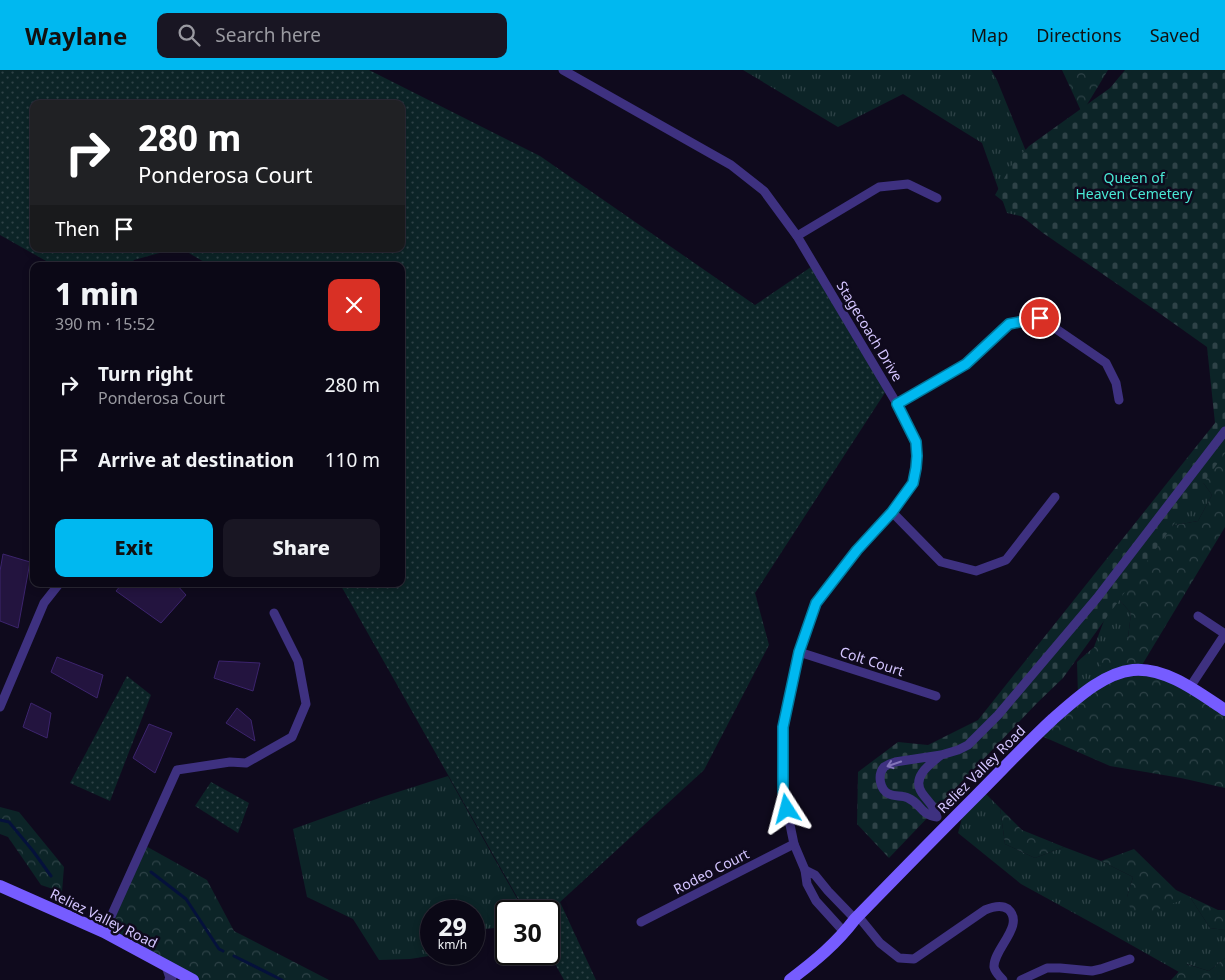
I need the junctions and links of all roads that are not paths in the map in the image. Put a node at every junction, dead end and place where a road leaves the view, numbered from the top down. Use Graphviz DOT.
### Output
graph roads {
  1 [pos="563,70"];
  2 [pos="937,198"];
  3 [pos="797,236"];
  4 [pos="1120,400"];
  5 [pos="897,404"];
  6 [pos="1225,431"];
  7 [pos="1055,497"];
  8 [pos="892,512"];
  9 [pos="57,587"];
  10 [pos="274,613"];
  11 [pos="1198,616"];
  12 [pos="1225,634"];
  13 [pos="799,652"];
  14 [pos="1190,687"];
  15 [pos="936,696"];
  16 [pos="0,707"];
  17 [pos="1225,710"];
  18 [pos="941,755"];
  19 [pos="919,787"];
  20 [pos="907,797"];
  21 [pos="942,821"];
  22 [pos="794,844"];
  23 [pos="805,870"];
  24 [pos="0,886"];
  25 [pos="828,891"];
  26 [pos="816,901"];
  27 [pos="857,918"];
  28 [pos="641,922"];
  29 [pos="104,932"];
  30 [pos="845,933"];
  31 [pos="1130,959"];
  32 [pos="167,966"];
  33 [pos="170,980"];
  34 [pos="193,980"];
  35 [pos="790,980"];
  36 [pos="1003,980"];
  37 [pos="1020,980"];
  1 -- 3 [label="street, Stagecoach Drive"];
  2 -- 3 [label="street"];
  3 -- 5 [label="street, Stagecoach Drive"];
  4 -- 5 [label="street"];
  5 -- 8 [label="street, Stagecoach Drive"];
  6 -- 18 [label="street"];
  7 -- 8 [label="street"];
  8 -- 13 [label="street, Stagecoach Drive"];
  9 -- 16 [label="street"];
  10 -- 29 [label="street"];
  11 -- 12 [label="street"];
  12 -- 14 [label="street"];
  13 -- 15 [label="street, Colt Court"];
  13 -- 22 [label="street, Stagecoach Drive"];
  14 -- 17 [label="main road, Reliez Valley Road"];
  14 -- 21 [label="main road, Reliez Valley Road"];
  18 -- 19 [label="street"];
  18 -- 20 [label="street, one-way"];
  19 -- 20 [label="street"];
  19 -- 21 [label="street"];
  20 -- 21 [label="street"];
  21 -- 27 [label="main road, Reliez Valley Road"];
  22 -- 23 [label="street, Stagecoach Drive"];
  22 -- 28 [label="street, Rodeo Court"];
  23 -- 25 [label="street, Stagecoach Drive"];
  23 -- 26 [label="street, Stagecoach Drive"];
  24 -- 29 [label="main road, Reliez Valley Road"];
  25 -- 26 [label="street"];
  25 -- 27 [label="street, Stagecoach Drive"];
  26 -- 30 [label="street, Stagecoach Drive"];
  27 -- 30 [label="main road, Reliez Valley Road"];
  27 -- 36 [label="street, Stagecoach Drive"];
  29 -- 32 [label="main road, Reliez Valley Road"];
  30 -- 35 [label="main road, Reliez Valley Road"];
  31 -- 37 [label="street"];
  32 -- 33 [label="street"];
  32 -- 34 [label="main road, Reliez Valley Road"];
}
